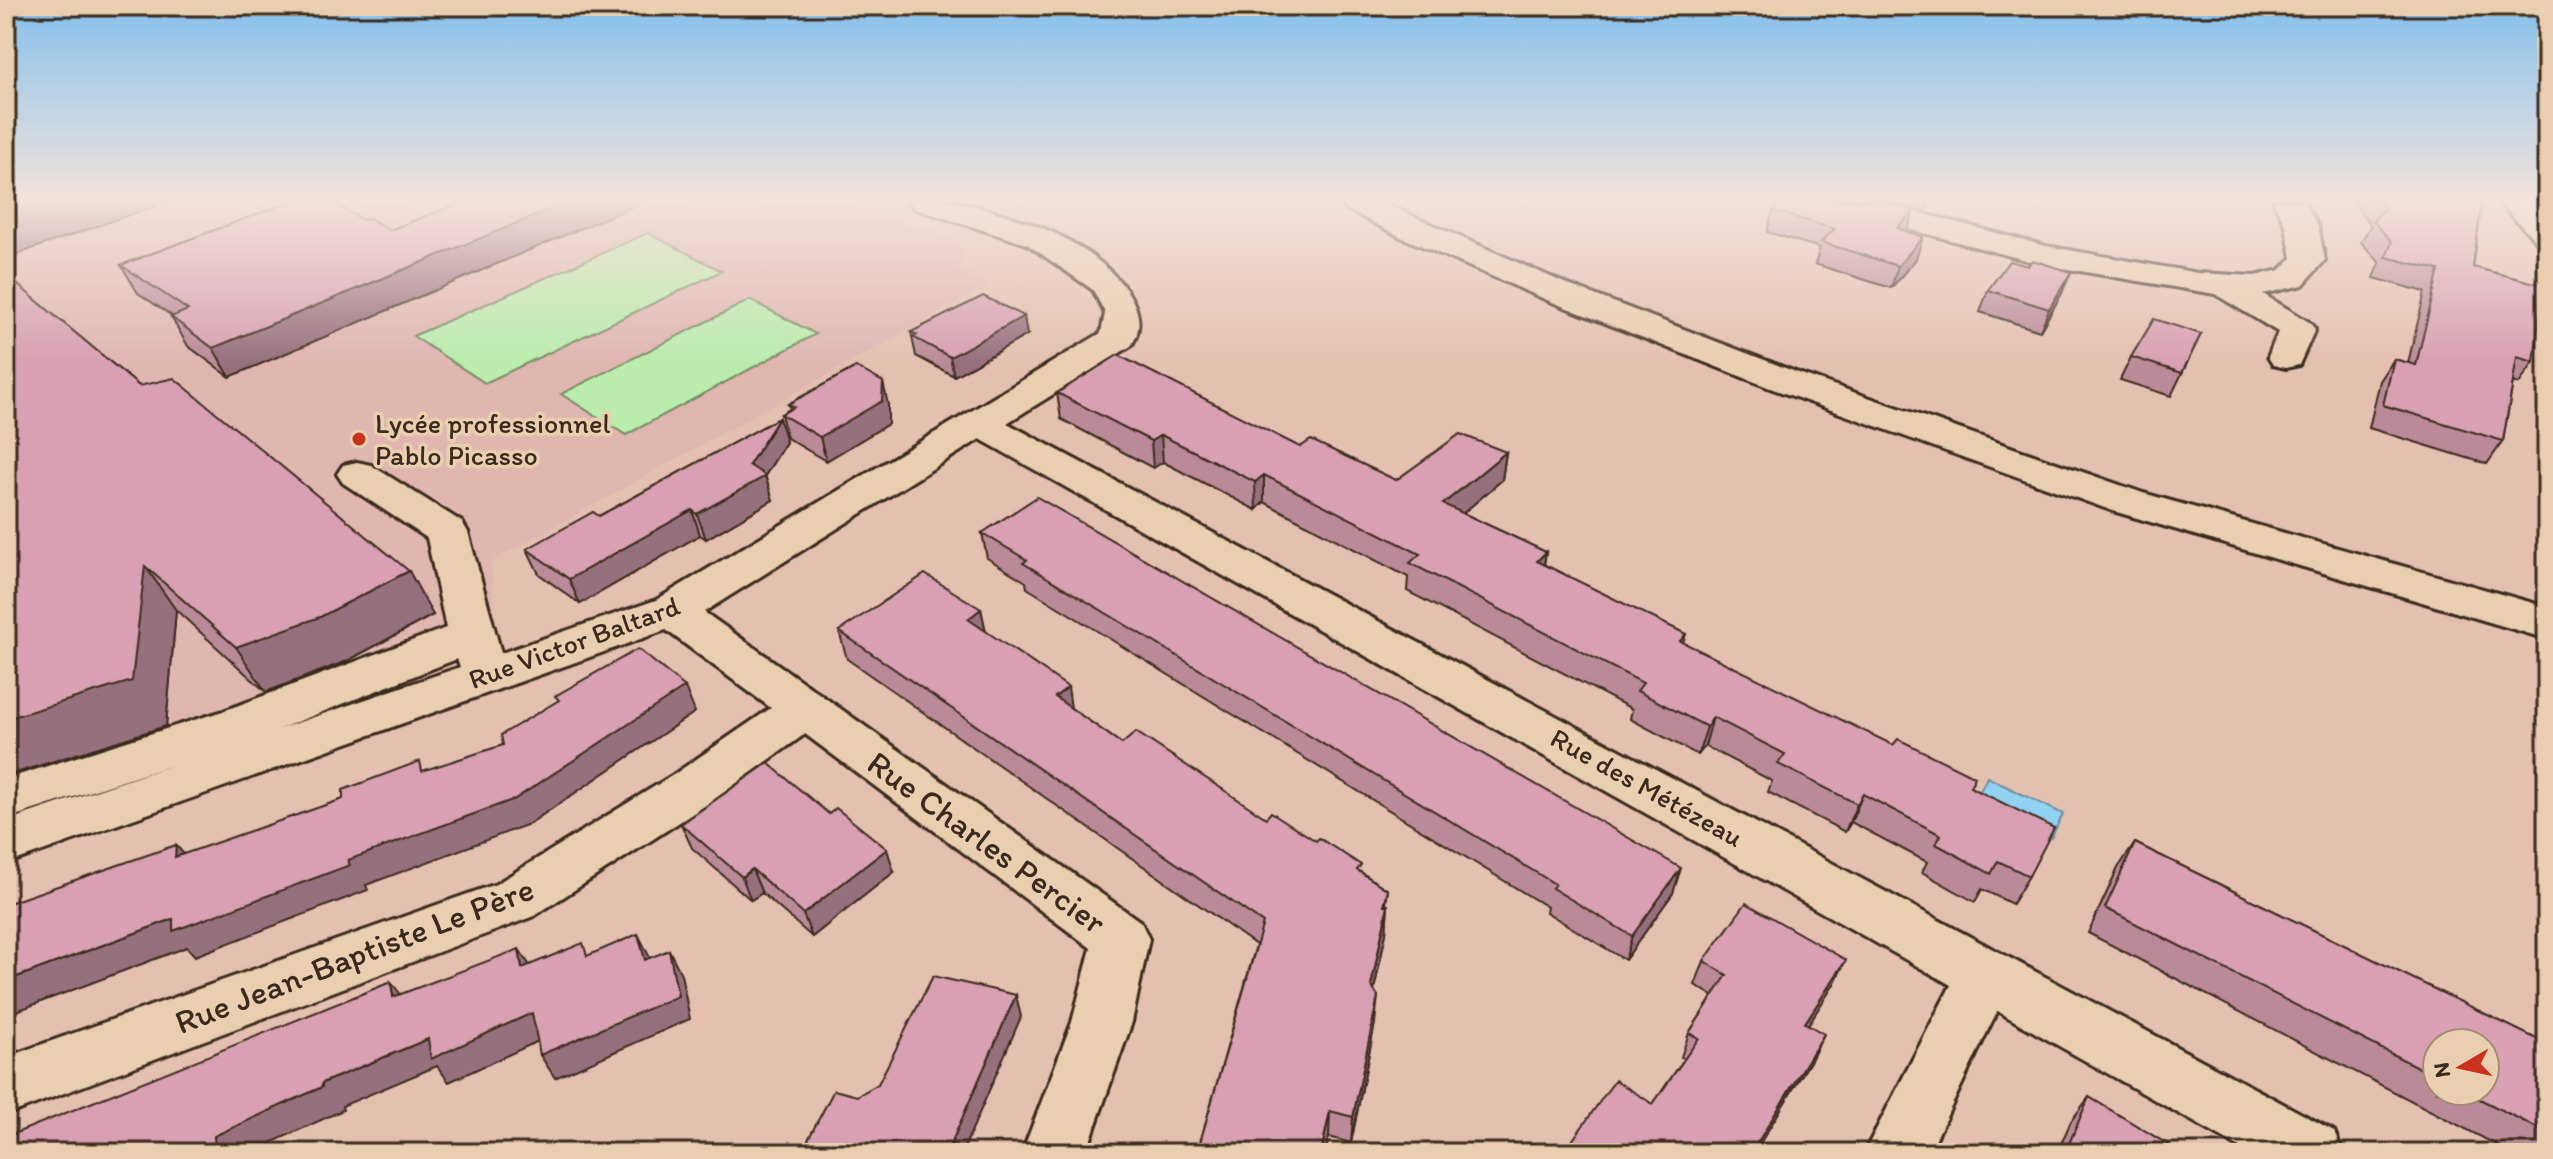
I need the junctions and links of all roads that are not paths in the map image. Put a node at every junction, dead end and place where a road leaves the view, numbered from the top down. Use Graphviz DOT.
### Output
graph roads {
  1 [pos="1065,255"];
  2 [pos="1471,255"];
  3 [pos="1521,255"];
  4 [pos="2044,255"];
  5 [pos="2308,255"];
  6 [pos="2220,283"];
  7 [pos="2286,357"];
  8 [pos="981,424"];
  9 [pos="357,474"];
  10 [pos="2547,600"];
  11 [pos="672,611"];
  12 [pos="2547,623"];
  13 [pos="478,655"];
  14 [pos="804,710"];
  15 [pos="6,799"];
  16 [pos="6,843"];
  17 [pos="1987,973"];
  18 [pos="6,1086"];
  19 [pos="1054,1153"];
  20 [pos="1896,1153"];
  21 [pos="2311,1153"];
  1 -- 8 [label="street, Rue Victor Baltard"];
  2 -- 12 [label="street"];
  3 -- 10 [label="street"];
  4 -- 6 [label="street"];
  5 -- 6 [label="street"];
  6 -- 7 [label="street"];
  8 -- 11 [label="street, Rue Victor Baltard"];
  8 -- 17 [label="street, Rue des Métézeau"];
  9 -- 13 [label="street"];
  11 -- 13 [label="street, Rue Victor Baltard"];
  11 -- 14 [label="street, Rue Charles Percier"];
  13 -- 15 [label="street"];
  13 -- 16 [label="street, Rue Victor Baltard"];
  14 -- 18 [label="street, Rue Jean-Baptiste Le Père"];
  14 -- 19 [label="street, Rue Charles Percier"];
  17 -- 20 [label="street"];
  17 -- 21 [label="street, Rue des Métézeau"];
}
